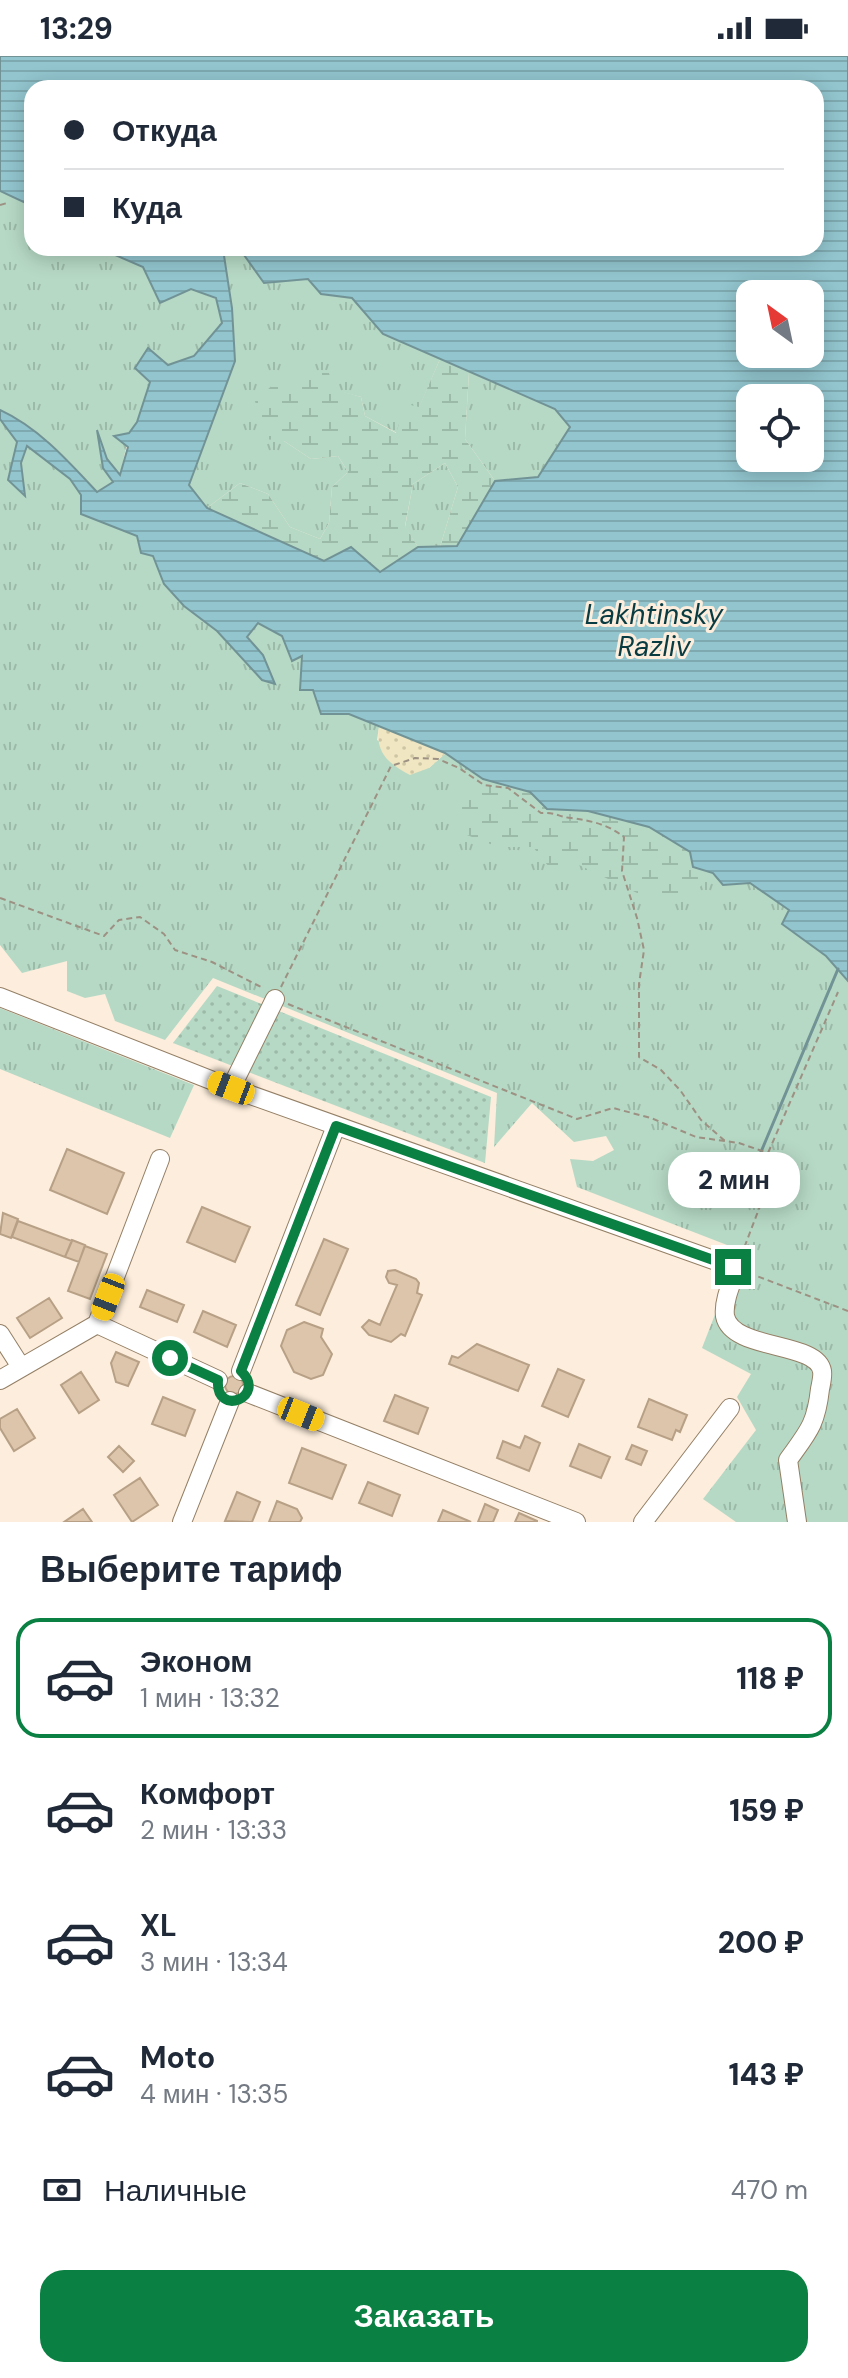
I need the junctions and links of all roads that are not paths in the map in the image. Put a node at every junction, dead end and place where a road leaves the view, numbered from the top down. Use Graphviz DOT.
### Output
graph roads {
  1 [pos="0,997"];
  2 [pos="275,999"];
  3 [pos="231,1088"];
  4 [pos="336,1126"];
  5 [pos="160,1159"];
  6 [pos="97,1324"];
  7 [pos="0,1334"];
  8 [pos="21,1367"];
  9 [pos="241,1371"];
  10 [pos="0,1380"];
  11 [pos="218,1380"];
  12 [pos="248,1393"];
  13 [pos="230,1401"];
  14 [pos="730,1408"];
  15 [pos="182,1522"];
  16 [pos="576,1522"];
  17 [pos="643,1522"];
  18 [pos="797,1522"];
  1 -- 3 [label="lane"];
  2 -- 3 [label="lane"];
  3 -- 4 [label="lane"];
  4 -- 9 [label="lane"];
  4 -- 18 [label="lane"];
  5 -- 6 [label="lane"];
  6 -- 8 [label="lane"];
  6 -- 11 [label="lane"];
  7 -- 8 [label="lane"];
  8 -- 10 [label="lane"];
  9 -- 11 [label="lane"];
  9 -- 12 [label="lane"];
  11 -- 13 [label="lane"];
  12 -- 13 [label="lane"];
  12 -- 16 [label="lane"];
  13 -- 15 [label="lane"];
  14 -- 17 [label="lane"];
}
